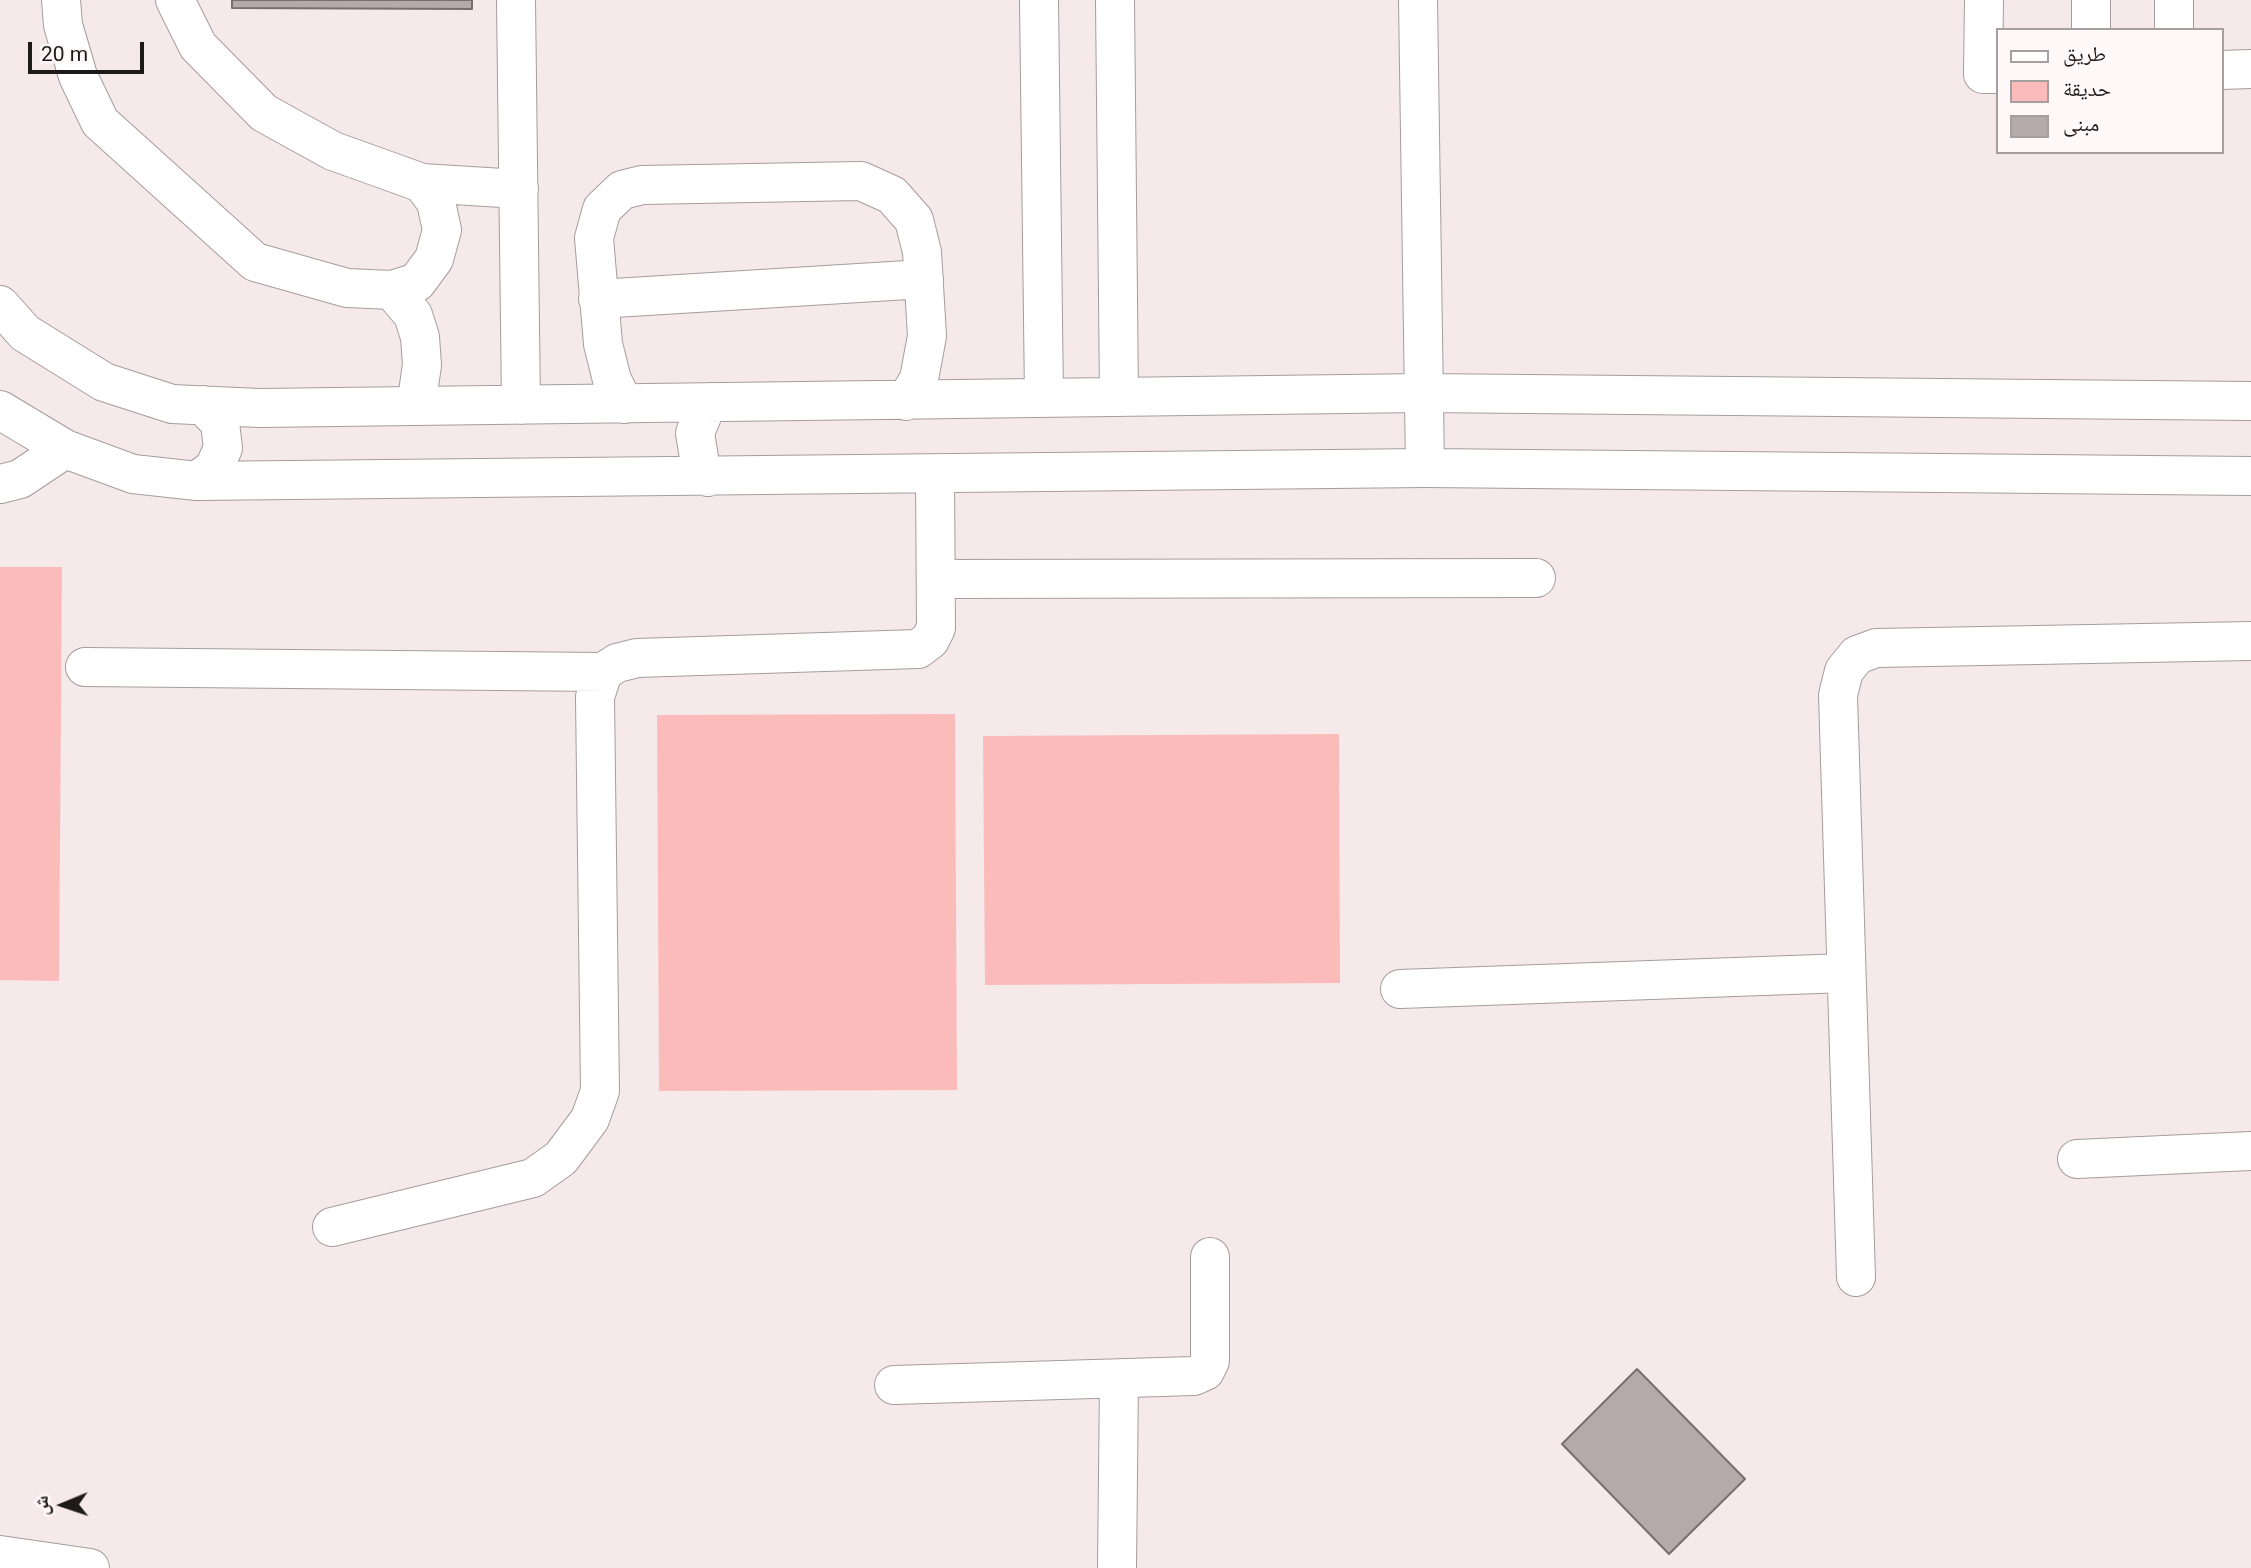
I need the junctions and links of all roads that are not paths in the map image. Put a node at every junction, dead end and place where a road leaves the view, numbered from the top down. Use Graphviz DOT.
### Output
graph roads {
  1 [pos="61,0"];
  2 [pos="175,0"];
  3 [pos="516,0"];
  4 [pos="1039,0"];
  5 [pos="1115,0"];
  6 [pos="1418,0"];
  7 [pos="1984,0"];
  8 [pos="2091,0"];
  9 [pos="2174,0"];
  10 [pos="2091,28"];
  11 [pos="2174,28"];
  12 [pos="2251,69"];
  13 [pos="2223,70"];
  14 [pos="1996,74"];
  15 [pos="422,183"];
  16 [pos="519,189"];
  17 [pos="924,279"];
  18 [pos="392,290"];
  19 [pos="598,299"];
  20 [pos="0,305"];
  21 [pos="1423,393"];
  22 [pos="1119,396"];
  23 [pos="1044,398"];
  24 [pos="906,401"];
  25 [pos="2251,401"];
  26 [pos="712,402"];
  27 [pos="624,404"];
  28 [pos="203,405"];
  29 [pos="521,405"];
  30 [pos="416,406"];
  31 [pos="0,410"];
  32 [pos="65,449"];
  33 [pos="1425,468"];
  34 [pos="935,474"];
  35 [pos="2251,476"];
  36 [pos="708,477"];
  37 [pos="197,481"];
  38 [pos="0,484"];
  39 [pos="1536,578"];
  40 [pos="936,579"];
  41 [pos="2251,641"];
  42 [pos="85,667"];
  43 [pos="603,672"];
  44 [pos="1846,973"];
  45 [pos="1400,989"];
  46 [pos="2251,1151"];
  47 [pos="2077,1159"];
  48 [pos="332,1227"];
  49 [pos="1210,1257"];
  50 [pos="1856,1277"];
  51 [pos="1119,1380"];
  52 [pos="894,1385"];
  53 [pos="0,1555"];
  54 [pos="90,1568"];
  55 [pos="1117,1568"];
  1 -- 18 [label="street"];
  2 -- 15 [label="street"];
  3 -- 16 [label="street"];
  4 -- 23 [label="street"];
  5 -- 22 [label="street"];
  6 -- 21 [label="street"];
  7 -- 14 [label="street"];
  8 -- 10 [label="street"];
  9 -- 11 [label="street"];
  12 -- 13 [label="street"];
  15 -- 16 [label="street"];
  15 -- 18 [label="street"];
  16 -- 29 [label="street"];
  17 -- 19 [label="street"];
  17 -- 19 [label="street"];
  17 -- 24 [label="street"];
  18 -- 30 [label="street"];
  19 -- 27 [label="street"];
  20 -- 28 [label="street"];
  21 -- 22 [label="street"];
  21 -- 25 [label="street"];
  21 -- 33 [label="street"];
  22 -- 23 [label="street"];
  23 -- 24 [label="street"];
  24 -- 26 [label="street"];
  26 -- 27 [label="street"];
  26 -- 36 [label="street"];
  27 -- 29 [label="street"];
  28 -- 30 [label="street"];
  28 -- 37 [label="street"];
  29 -- 30 [label="street"];
  31 -- 32 [label="street"];
  32 -- 37 [label="street"];
  32 -- 38 [label="street"];
  33 -- 34 [label="street"];
  33 -- 35 [label="street"];
  34 -- 36 [label="street"];
  34 -- 40 [label="street"];
  36 -- 37 [label="street"];
  39 -- 40 [label="street"];
  40 -- 43 [label="street"];
  41 -- 44 [label="street"];
  42 -- 43 [label="street"];
  43 -- 48 [label="street"];
  44 -- 45 [label="street"];
  44 -- 50 [label="street"];
  46 -- 47 [label="street"];
  49 -- 51 [label="street"];
  51 -- 52 [label="street"];
  51 -- 55 [label="street"];
  53 -- 54 [label="street"];
}
